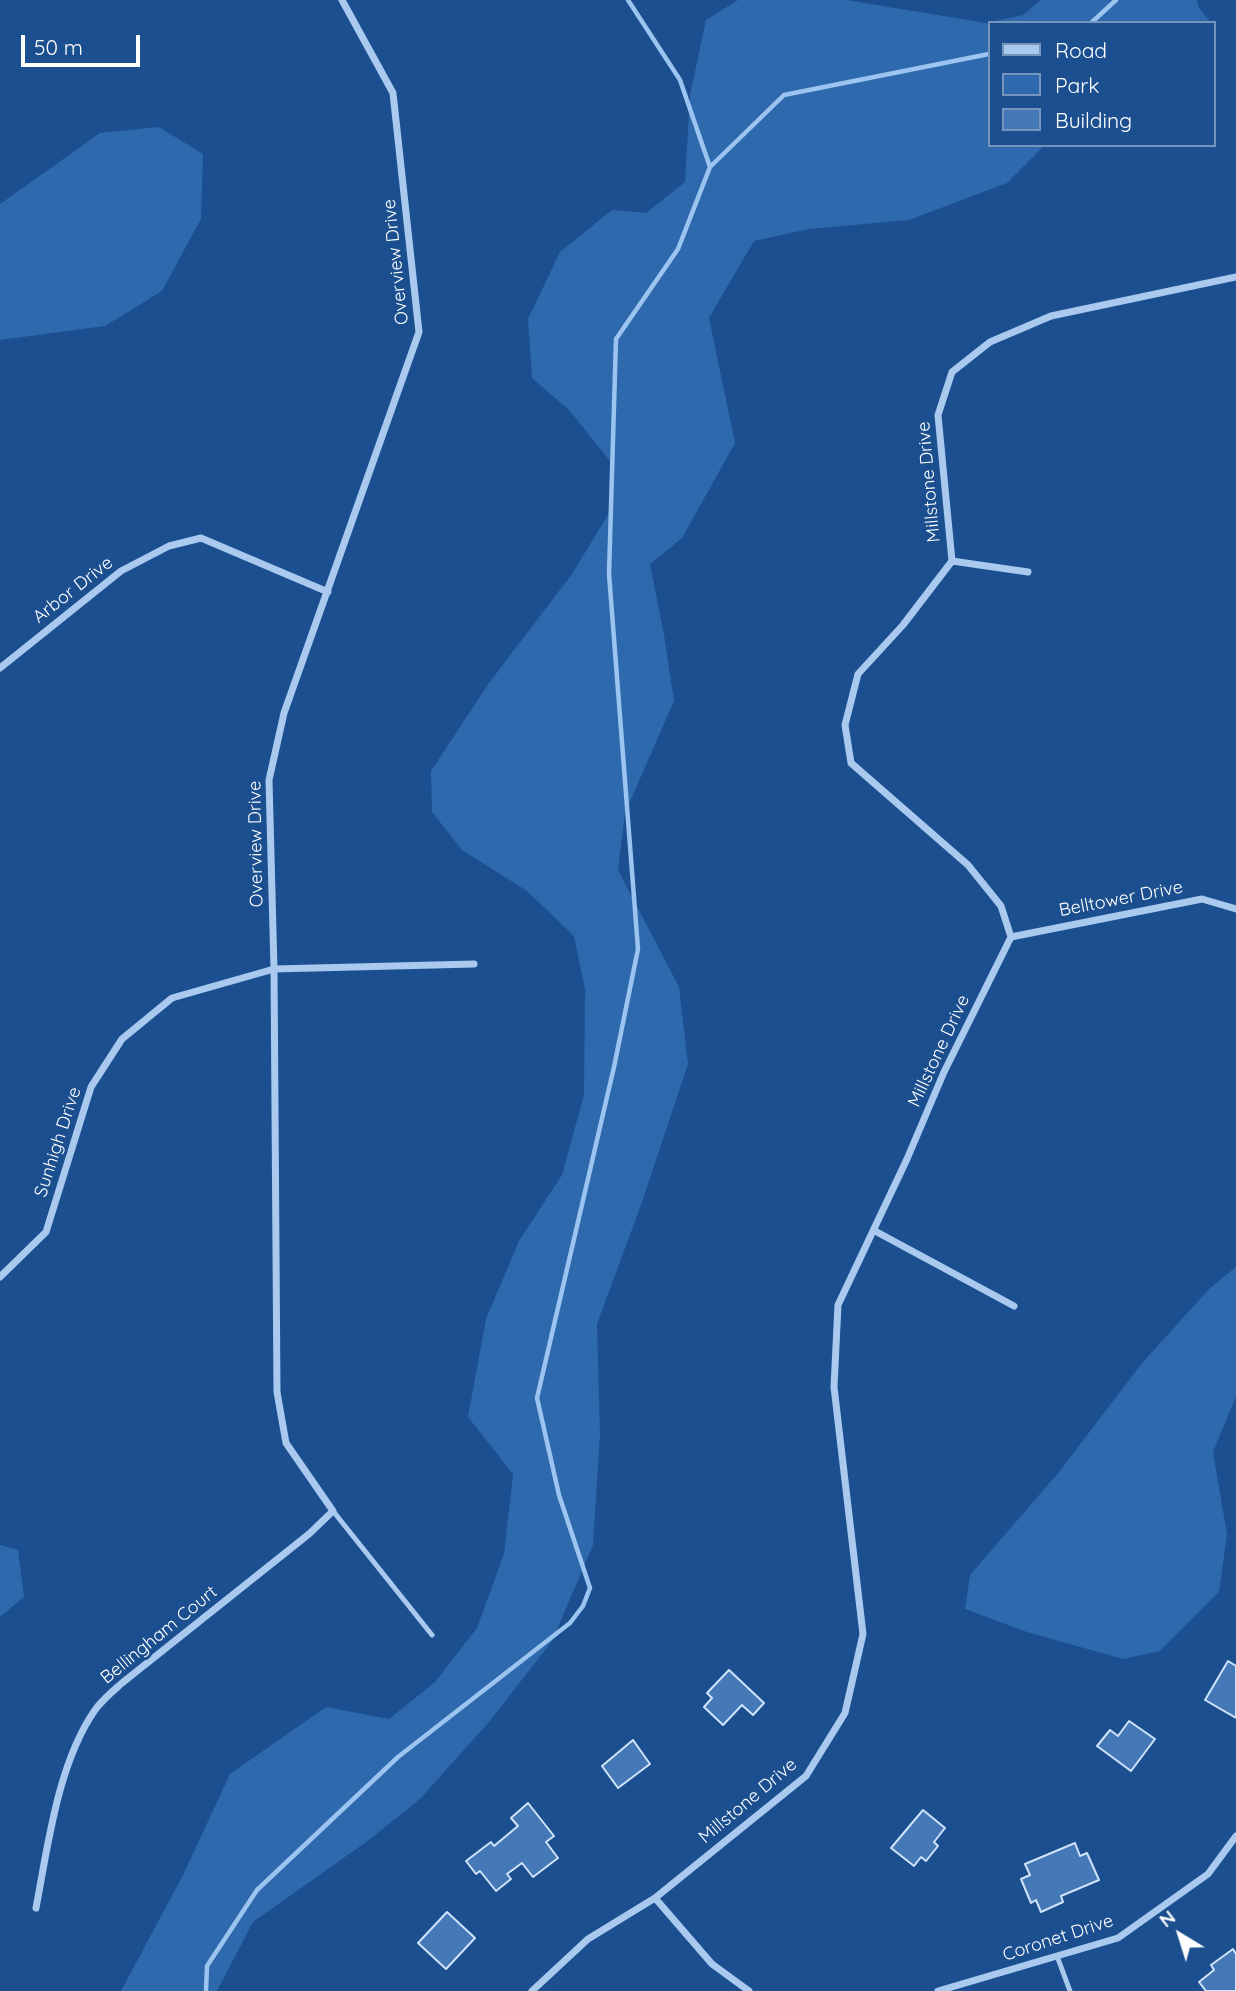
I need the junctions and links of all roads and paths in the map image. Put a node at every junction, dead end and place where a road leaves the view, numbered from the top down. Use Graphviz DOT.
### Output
graph roads {
  1 [pos="342,0"];
  2 [pos="1236,277"];
  3 [pos="952,561"];
  4 [pos="1028,572"];
  5 [pos="328,592"];
  6 [pos="0,668"];
  7 [pos="1236,909"];
  8 [pos="1011,937"];
  9 [pos="474,964"];
  10 [pos="274,969"];
  11 [pos="874,1231"];
  12 [pos="0,1277"];
  13 [pos="1014,1306"];
  14 [pos="333,1511"];
  15 [pos="432,1635"];
  16 [pos="1236,1836"];
  17 [pos="655,1898"];
  18 [pos="36,1908"];
  19 [pos="1057,1956"];
  20 [pos="531,1991"];
  21 [pos="749,1991"];
  22 [pos="938,1991"];
  23 [pos="1070,1991"];
  1 -- 5 [label="street, Overview Drive"];
  2 -- 3 [label="street, Millstone Drive"];
  3 -- 4 [label="street"];
  3 -- 8 [label="street, Millstone Drive"];
  5 -- 6 [label="street, Arbor Drive"];
  5 -- 10 [label="street, Overview Drive"];
  7 -- 8 [label="street, Belltower Drive"];
  8 -- 11 [label="street, Millstone Drive"];
  9 -- 10 [label="street, Sunhigh Drive"];
  10 -- 12 [label="street, Sunhigh Drive"];
  10 -- 14 [label="street, Overview Drive"];
  11 -- 13 [label="street"];
  11 -- 17 [label="street, Millstone Drive"];
  14 -- 15 [label="lane"];
  14 -- 18 [label="street, Bellingham Court"];
  16 -- 19 [label="street, Coronet Drive"];
  17 -- 20 [label="street, Millstone Drive"];
  17 -- 21 [label="street"];
  19 -- 22 [label="street, Coronet Drive"];
  19 -- 23 [label="lane"];
}
